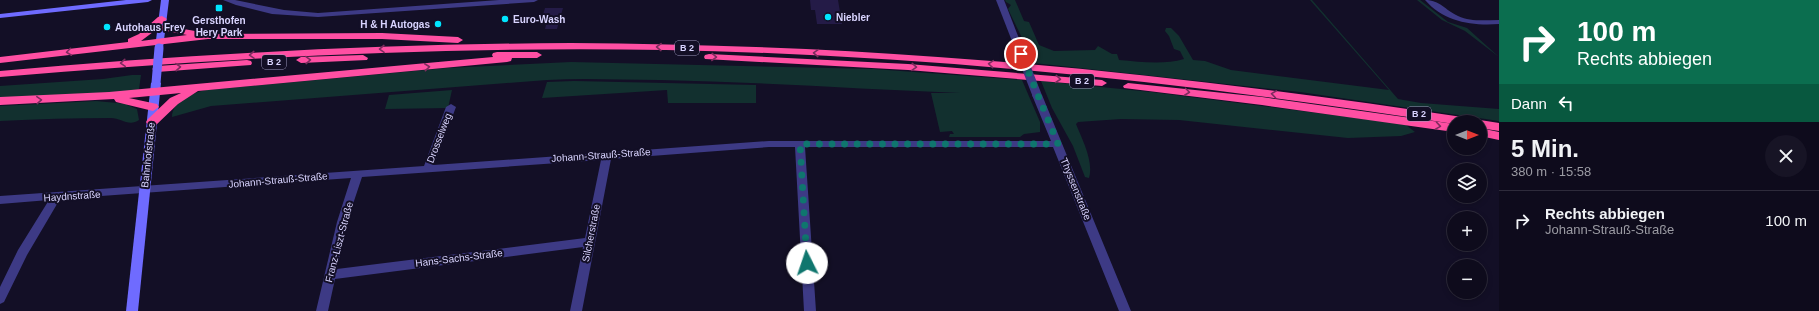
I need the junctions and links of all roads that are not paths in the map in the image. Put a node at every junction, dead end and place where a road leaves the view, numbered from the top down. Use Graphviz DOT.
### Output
graph roads {
  1 [pos="148,0"];
  2 [pos="165,0"];
  3 [pos="227,0"];
  4 [pos="534,0"];
  5 [pos="1000,0"];
  6 [pos="1429,0"];
  7 [pos="0,16"];
  8 [pos="1499,22"];
  9 [pos="162,24"];
  10 [pos="208,36"];
  11 [pos="160,44"];
  12 [pos="121,45"];
  13 [pos="519,46"];
  14 [pos="549,54"];
  15 [pos="0,60"];
  16 [pos="0,74"];
  17 [pos="0,82"];
  18 [pos="155,87"];
  19 [pos="201,87"];
  20 [pos="109,96"];
  21 [pos="0,101"];
  22 [pos="154,107"];
  23 [pos="451,108"];
  24 [pos="1447,119"];
  25 [pos="152,122"];
  26 [pos="1487,125"];
  27 [pos="1447,127"];
  28 [pos="1499,127"];
  29 [pos="1487,133"];
  30 [pos="1499,136"];
  31 [pos="800,144"];
  32 [pos="1058,144"];
  33 [pos="607,155"];
  34 [pos="428,168"];
  35 [pos="358,173"];
  36 [pos="145,190"];
  37 [pos="56,197"];
  38 [pos="0,200"];
  39 [pos="589,242"];
  40 [pos="329,275"];
  41 [pos="0,299"];
  42 [pos="132,311"];
  43 [pos="322,311"];
  44 [pos="576,311"];
  45 [pos="810,311"];
  46 [pos="1125,311"];
  1 -- 7 [label="main road"];
  2 -- 9 [label="main road, Bahnhofstraße"];
  3 -- 4 [label="street"];
  5 -- 32 [label="street, Thyssenstraße, bridge"];
  6 -- 8 [label="street"];
  9 -- 10 [label="highway"];
  9 -- 11 [label="main road, Bahnhofstraße"];
  9 -- 12 [label="highway"];
  10 -- 11 [label="highway"];
  10 -- 13 [label="highway"];
  11 -- 12 [label="highway"];
  11 -- 18 [label="main road, Bahnhofstraße, bridge"];
  12 -- 15 [label="highway, one-way"];
  13 -- 16 [label="highway, B 2, one-way"];
  24 -- 13 [label="highway, B 2, one-way"];
  17 -- 14 [label="highway, B 2, one-way"];
  19 -- 14 [label="highway, one-way"];
  14 -- 27 [label="highway, B 2, one-way"];
  18 -- 19 [label="highway"];
  18 -- 20 [label="highway"];
  18 -- 22 [label="main road, Bahnhofstraße"];
  19 -- 25 [label="highway"];
  21 -- 20 [label="highway, one-way"];
  20 -- 22 [label="highway"];
  22 -- 25 [label="main road, Bahnhofstraße"];
  23 -- 34 [label="street, Drosselweg"];
  25 -- 36 [label="main road, Bahnhofstraße"];
  26 -- 28 [label="highway"];
  29 -- 30 [label="highway"];
  31 -- 32 [label="street, Johann-Strauß-Straße"];
  31 -- 33 [label="street, Johann-Strauß-Straße"];
  31 -- 45 [label="street"];
  32 -- 46 [label="street, Thyssenstraße"];
  33 -- 34 [label="street, Johann-Strauß-Straße"];
  33 -- 39 [label="street, Silcherstraße"];
  34 -- 35 [label="street, Johann-Strauß-Straße"];
  35 -- 36 [label="street, Johann-Strauß-Straße"];
  35 -- 40 [label="street, Franz-Liszt-Straße"];
  36 -- 37 [label="street, Haydnstraße"];
  36 -- 42 [label="main road, Bahnhofstraße"];
  37 -- 38 [label="street, Haydnstraße"];
  37 -- 41 [label="street"];
  39 -- 40 [label="street, Hans-Sachs-Straße"];
  39 -- 44 [label="street, Silcherstraße"];
  40 -- 43 [label="street, Franz-Liszt-Straße"];
}
